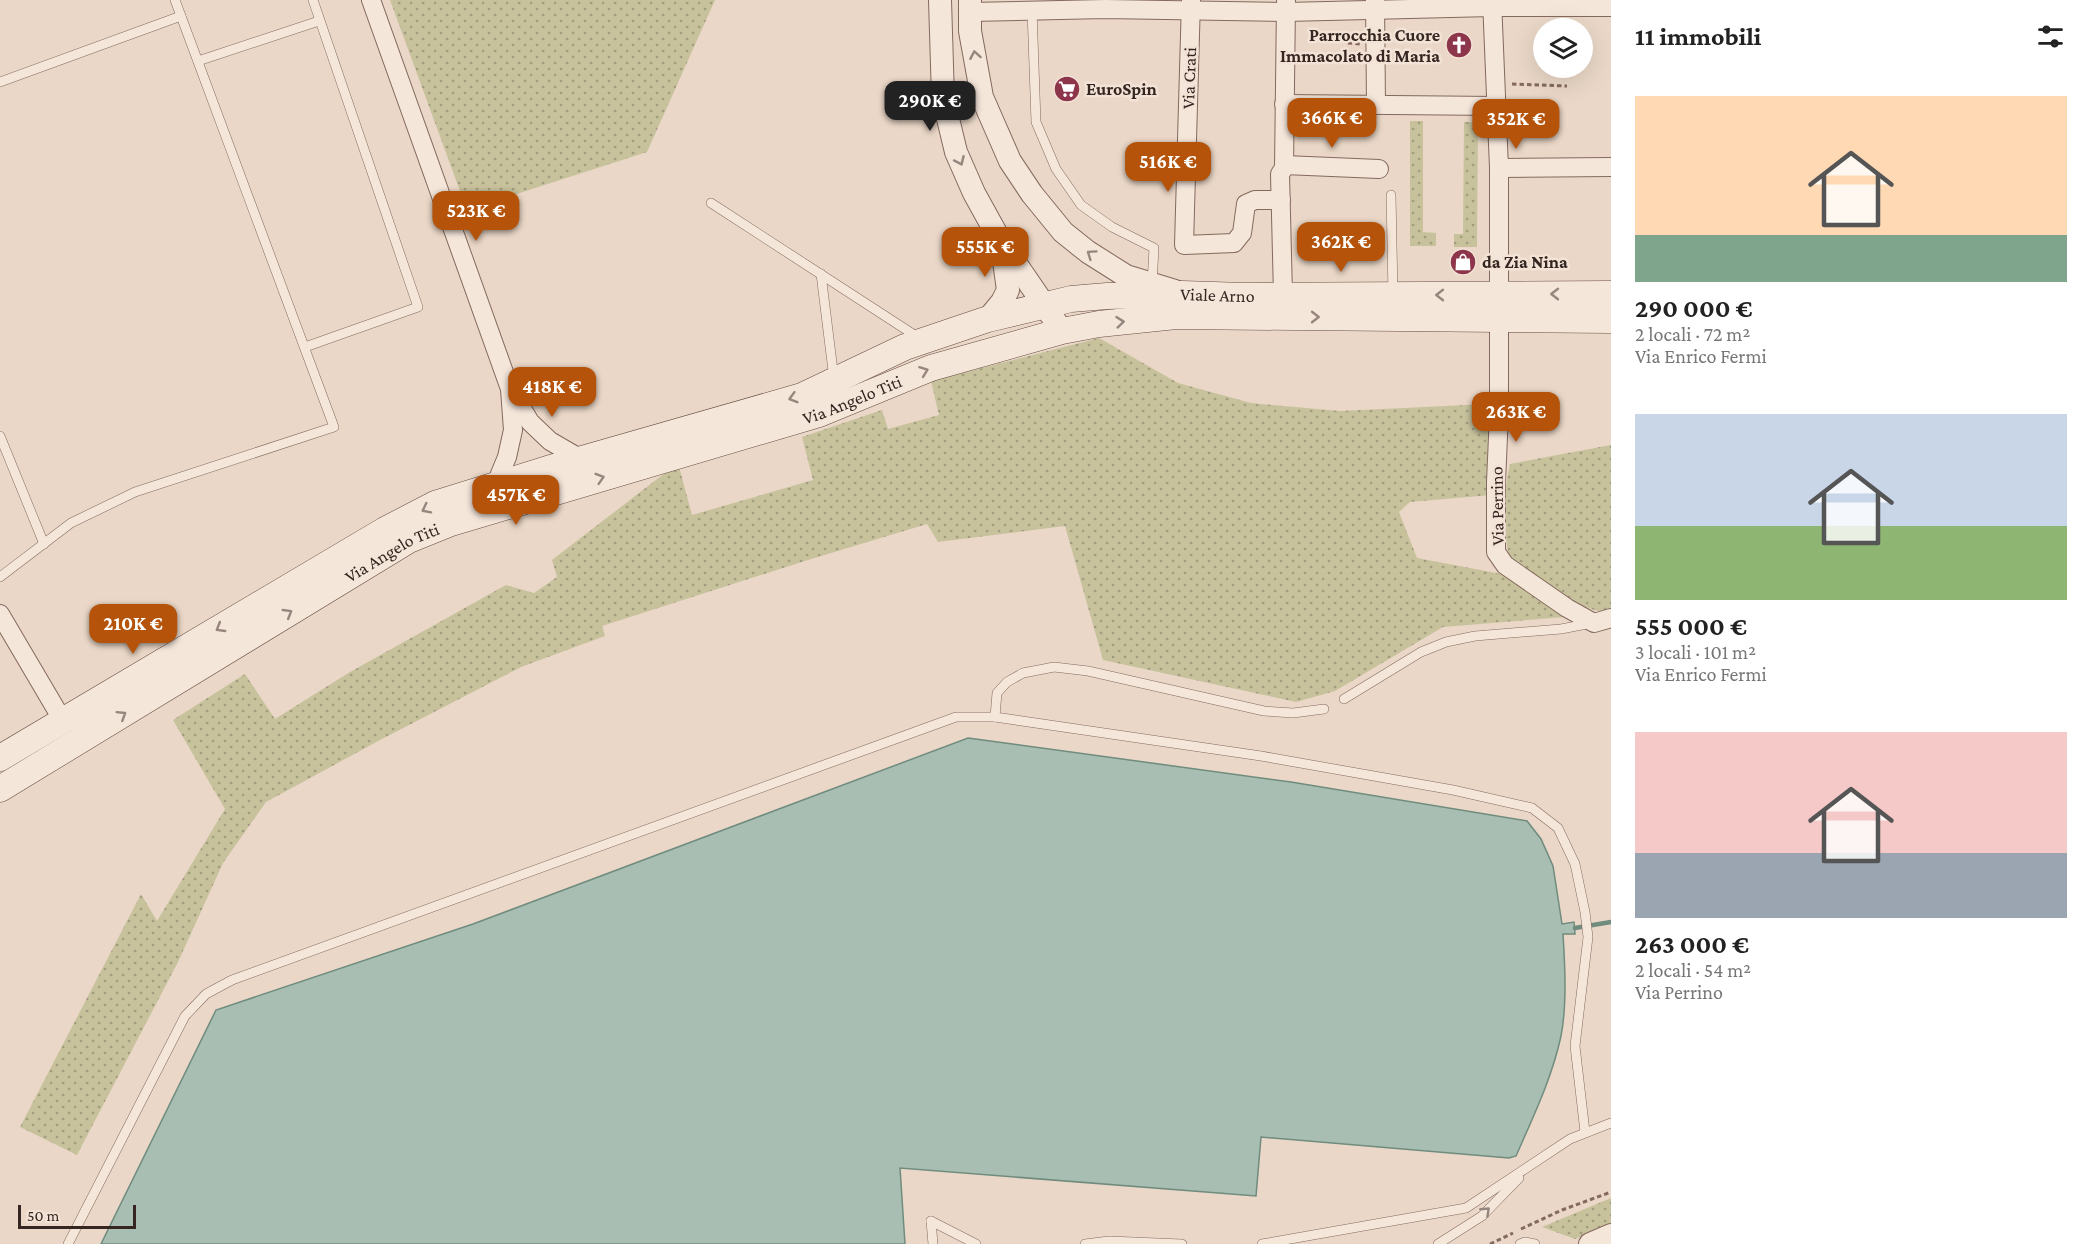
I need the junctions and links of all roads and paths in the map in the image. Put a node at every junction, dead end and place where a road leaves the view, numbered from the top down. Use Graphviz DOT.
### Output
graph roads {
  1 [pos="175,0"];
  2 [pos="313,0"];
  3 [pos="371,0"];
  4 [pos="940,0"];
  5 [pos="1492,3"];
  6 [pos="1191,4"];
  7 [pos="1375,5"];
  8 [pos="970,6"];
  9 [pos="1286,6"];
  10 [pos="1611,7"];
  11 [pos="1032,10"];
  12 [pos="181,16"];
  13 [pos="320,21"];
  14 [pos="198,61"];
  15 [pos="0,82"];
  16 [pos="1496,83"];
  17 [pos="1567,86"];
  18 [pos="1284,104"];
  19 [pos="1376,105"];
  20 [pos="1497,106"];
  21 [pos="1535,108"];
  22 [pos="1284,166"];
  23 [pos="1611,166"];
  24 [pos="1499,168"];
  25 [pos="1379,170"];
  26 [pos="1391,195"];
  27 [pos="1281,200"];
  28 [pos="711,203"];
  29 [pos="1001,242"];
  30 [pos="821,274"];
  31 [pos="1152,284"];
  32 [pos="1182,294"];
  33 [pos="1611,294"];
  34 [pos="1283,295"];
  35 [pos="1393,295"];
  36 [pos="1044,306"];
  37 [pos="1498,307"];
  38 [pos="988,319"];
  39 [pos="1611,320"];
  40 [pos="1062,331"];
  41 [pos="924,341"];
  42 [pos="305,347"];
  43 [pos="835,381"];
  44 [pos="510,388"];
  45 [pos="1,440"];
  46 [pos="581,459"];
  47 [pos="495,486"];
  48 [pos="44,544"];
  49 [pos="0,578"];
  50 [pos="0,614"];
  51 [pos="1603,620"];
  52 [pos="1344,699"];
  53 [pos="1324,709"];
  54 [pos="995,717"];
  55 [pos="73,722"];
  56 [pos="0,758"];
  57 [pos="0,789"];
  58 [pos="1611,1123"];
  59 [pos="1585,1132"];
  60 [pos="1530,1167"];
  61 [pos="1611,1191"];
  62 [pos="1611,1234"];
  63 [pos="68,1244"];
  64 [pos="933,1244"];
  65 [pos="976,1244"];
  66 [pos="1085,1244"];
  67 [pos="1182,1244"];
  68 [pos="1262,1244"];
  69 [pos="1438,1244"];
  70 [pos="1490,1244"];
  71 [pos="1520,1244"];
  72 [pos="1535,1244"];
  73 [pos="1590,1244"];
  1 -- 12 [label="lane"];
  2 -- 13 [label="lane"];
  3 -- 44 [label="street"];
  4 -- 29 [label="street, one-way"];
  5 -- 7 [label="street"];
  5 -- 10 [label="street"];
  5 -- 16 [label="street, Via Perrino"];
  6 -- 9 [label="street"];
  6 -- 11 [label="street"];
  6 -- 27 [label="street, Via Crati"];
  7 -- 9 [label="street"];
  7 -- 19 [label="street"];
  8 -- 11 [label="street"];
  31 -- 8 [label="street, one-way"];
  9 -- 18 [label="street"];
  11 -- 31 [label="lane"];
  12 -- 14 [label="lane"];
  12 -- 15 [label="lane"];
  13 -- 14 [label="lane"];
  13 -- 42 [label="lane"];
  14 -- 42 [label="lane"];
  16 -- 17 [label="path"];
  16 -- 20 [label="street, Via Perrino"];
  18 -- 19 [label="street"];
  18 -- 22 [label="street"];
  19 -- 20 [label="street"];
  20 -- 21 [label="lane"];
  20 -- 24 [label="street, Via Perrino"];
  22 -- 25 [label="street"];
  22 -- 27 [label="street"];
  23 -- 24 [label="street"];
  24 -- 37 [label="street, Via Perrino"];
  26 -- 35 [label="lane"];
  27 -- 34 [label="street"];
  28 -- 30 [label="lane"];
  29 -- 36 [label="street"];
  29 -- 38 [label="street"];
  30 -- 41 [label="lane"];
  30 -- 43 [label="lane"];
  31 -- 32 [label="street"];
  32 -- 34 [label="main road, Viale Arno"];
  32 -- 36 [label="main road, Viale Arno"];
  33 -- 37 [label="main road, Viale Arno, one-way"];
  34 -- 35 [label="main road, Viale Arno"];
  37 -- 35 [label="main road, Viale Arno, one-way"];
  36 -- 38 [label="main road, Via Angelo Titi"];
  36 -- 40 [label="street"];
  37 -- 39 [label="main road, Viale Arno"];
  40 -- 37 [label="main road, Viale Arno, one-way"];
  37 -- 51 [label="street, Via Perrino"];
  38 -- 41 [label="main road, Via Angelo Titi"];
  55 -- 40 [label="main road, Via Angelo Titi, one-way"];
  41 -- 43 [label="main road, Via Angelo Titi"];
  42 -- 48 [label="lane"];
  43 -- 46 [label="main road, Via Angelo Titi, one-way"];
  44 -- 46 [label="street"];
  44 -- 47 [label="street"];
  45 -- 48 [label="lane"];
  46 -- 47 [label="main road, Via Angelo Titi"];
  47 -- 55 [label="main road, Via Angelo Titi, one-way"];
  48 -- 49 [label="lane"];
  50 -- 55 [label="street"];
  51 -- 52 [label="lane"];
  53 -- 54 [label="lane"];
  54 -- 59 [label="lane"];
  54 -- 63 [label="lane"];
  55 -- 56 [label="main road, Via Angelo Titi"];
  55 -- 57 [label="main road, Via Angelo Titi"];
  58 -- 59 [label="lane"];
  59 -- 60 [label="lane"];
  60 -- 68 [label="lane"];
  69 -- 60 [label="lane, one-way"];
  61 -- 70 [label="path"];
  62 -- 73 [label="street"];
  64 -- 65 [label="lane"];
  66 -- 67 [label="lane"];
  71 -- 72 [label="lane"];
}
